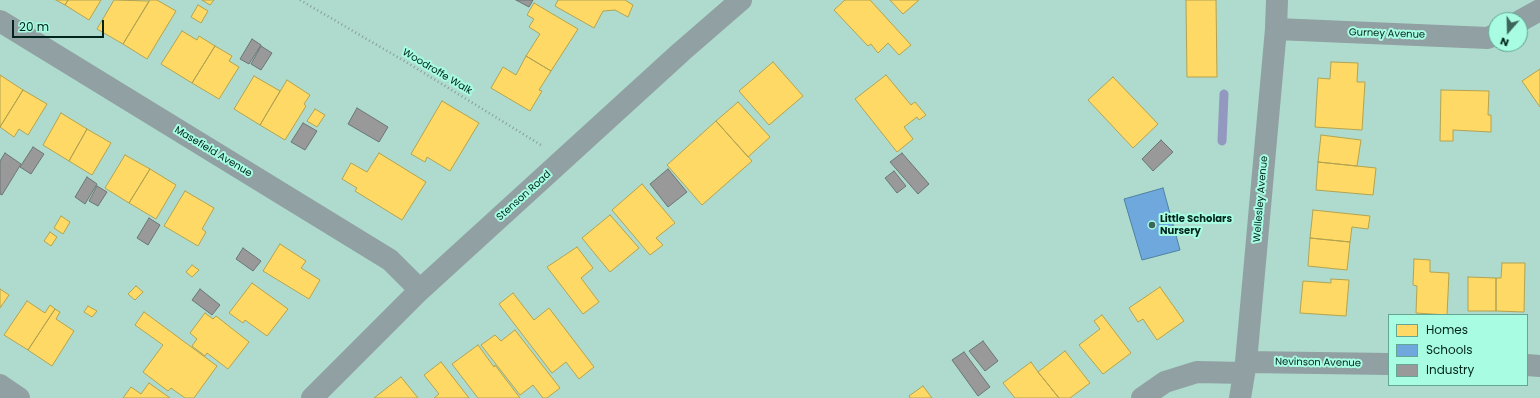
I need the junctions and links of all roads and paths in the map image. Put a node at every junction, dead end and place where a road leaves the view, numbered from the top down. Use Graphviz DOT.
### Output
graph roads {
  1 [pos="300,0"];
  2 [pos="741,0"];
  3 [pos="1277,0"];
  4 [pos="1540,10"];
  5 [pos="1528,17"];
  6 [pos="0,21"];
  7 [pos="1276,29"];
  8 [pos="1488,38"];
  9 [pos="565,160"];
  10 [pos="420,290"];
  11 [pos="1388,364"];
  12 [pos="1528,366"];
  13 [pos="1540,366"];
  14 [pos="1245,368"];
  15 [pos="0,385"];
  16 [pos="19,398"];
  17 [pos="312,398"];
  18 [pos="1142,398"];
  19 [pos="1240,398"];
  1 -- 9 [label="path, Woodroffe Walk"];
  2 -- 9 [label="street, Stenson Road"];
  3 -- 7 [label="street, Wellesley Avenue"];
  4 -- 5 [label="street"];
  6 -- 10 [label="street, Masefield Avenue"];
  7 -- 8 [label="street, Gurney Avenue"];
  7 -- 14 [label="street, Wellesley Avenue"];
  9 -- 10 [label="street, Stenson Road"];
  10 -- 17 [label="street, Stenson Road"];
  11 -- 14 [label="street, Nevinson Avenue"];
  12 -- 13 [label="street"];
  14 -- 18 [label="street, Nevinson Avenue"];
  14 -- 19 [label="street, Wellesley Avenue"];
  15 -- 16 [label="street"];
}
